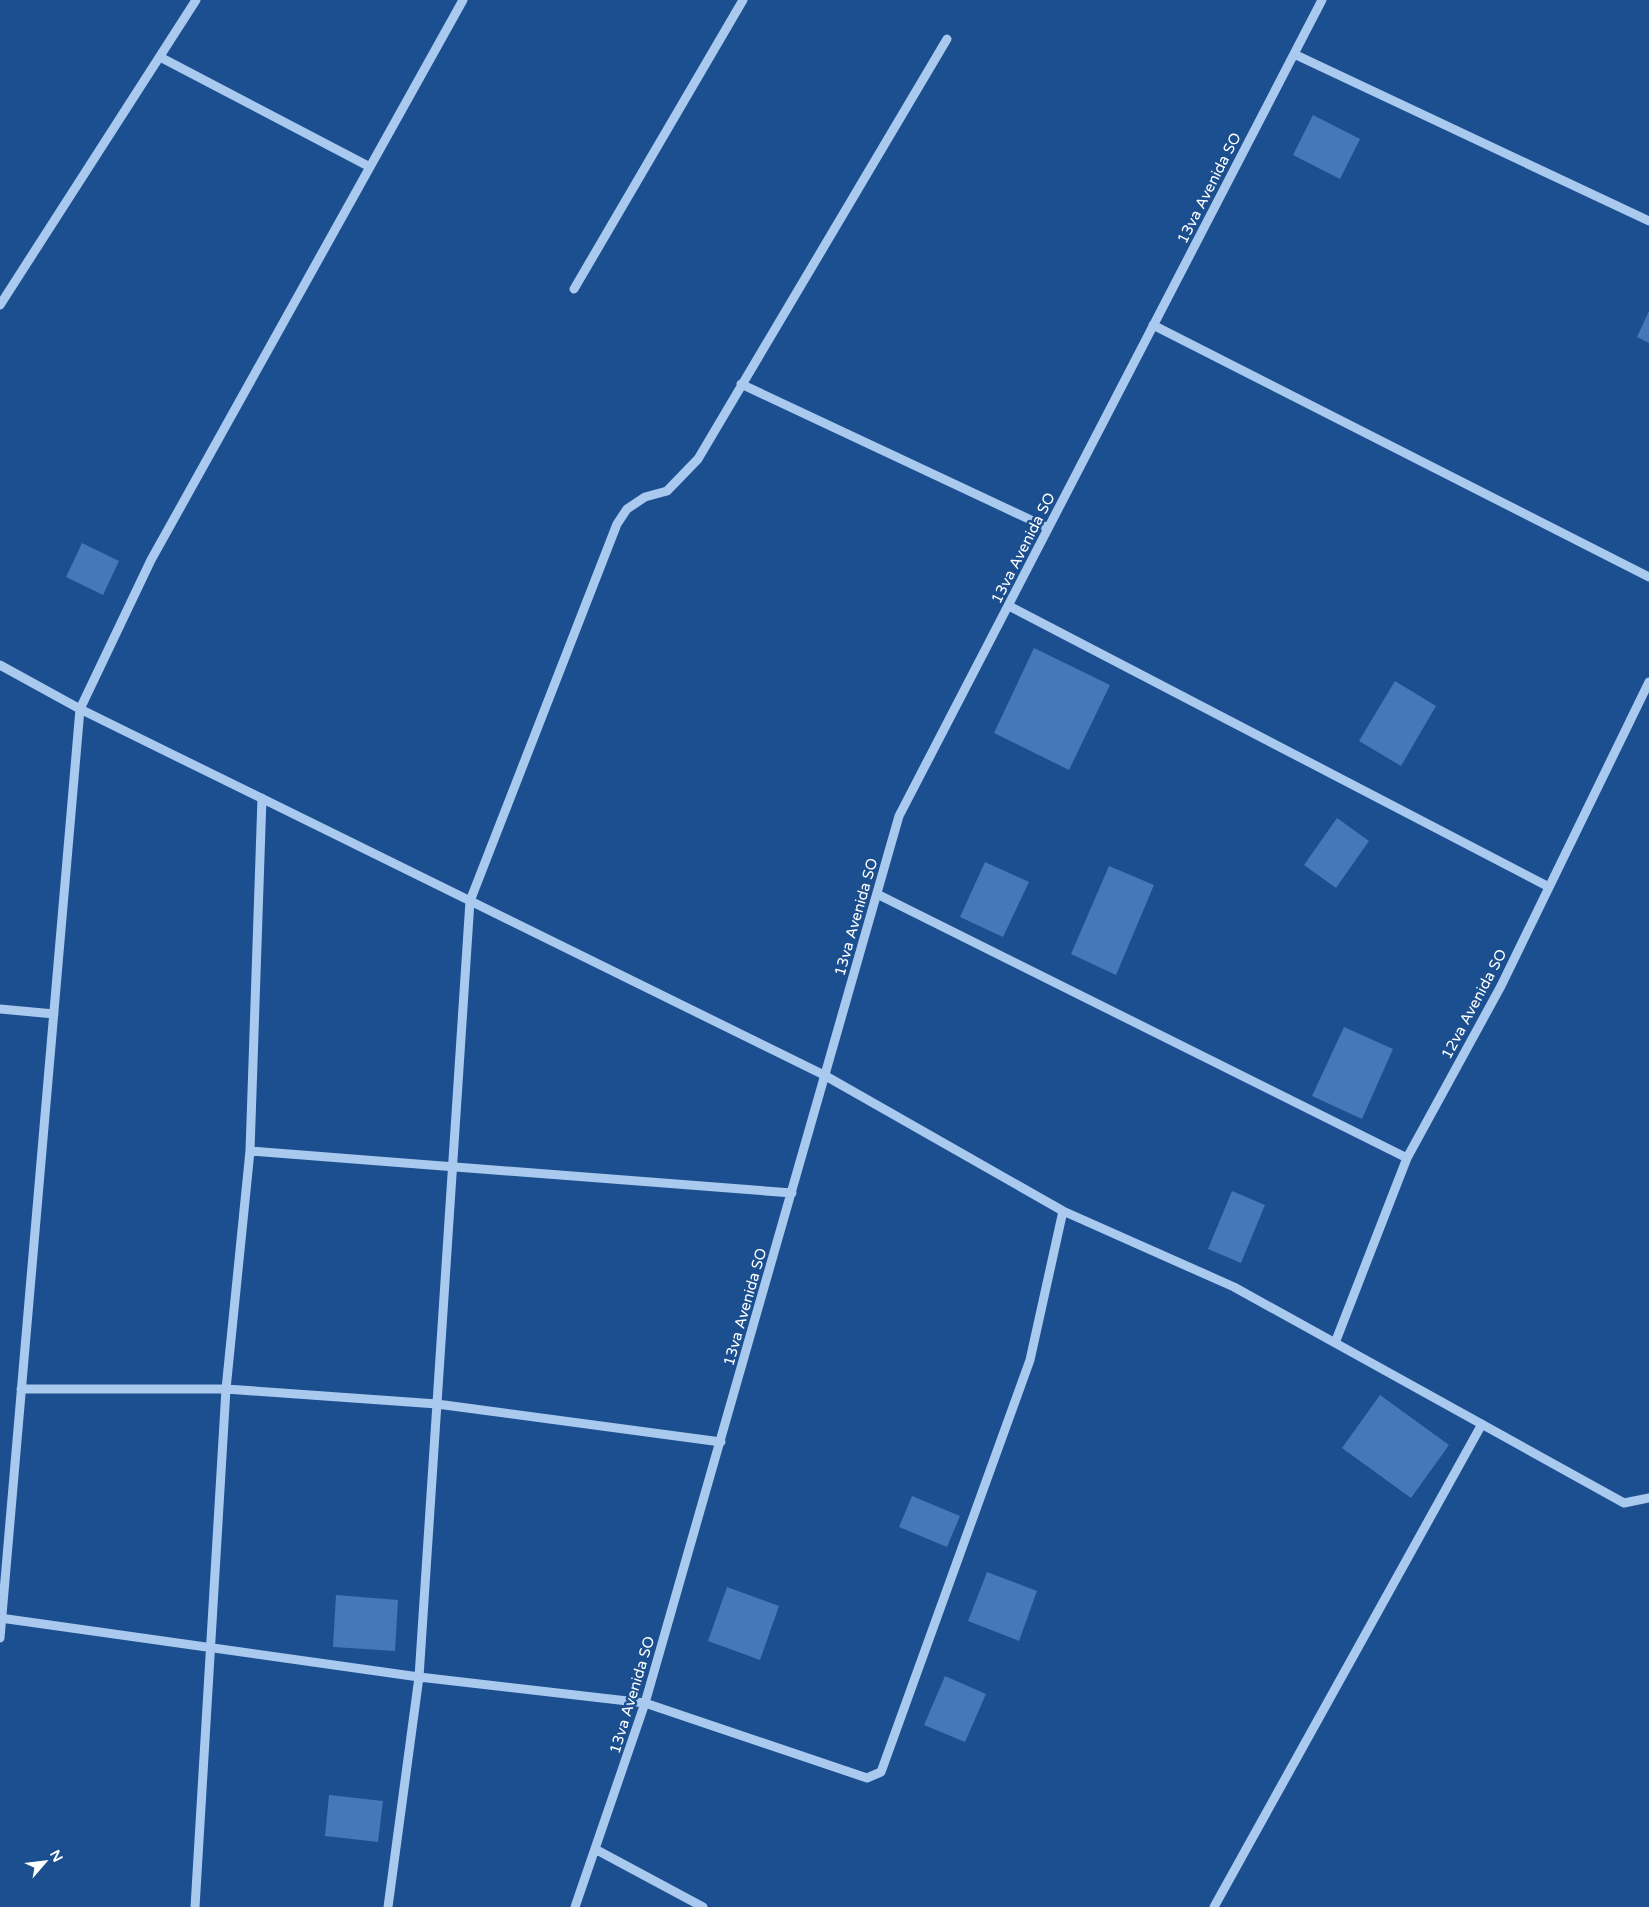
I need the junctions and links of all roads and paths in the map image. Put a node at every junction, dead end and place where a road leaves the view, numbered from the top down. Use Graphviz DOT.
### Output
graph roads {
  1 [pos="196,0"];
  2 [pos="463,0"];
  3 [pos="743,0"];
  4 [pos="1322,0"];
  5 [pos="946,39"];
  6 [pos="1294,54"];
  7 [pos="160,57"];
  8 [pos="370,167"];
  9 [pos="1649,221"];
  10 [pos="574,289"];
  11 [pos="0,305"];
  12 [pos="1153,325"];
  13 [pos="740,384"];
  14 [pos="1048,528"];
  15 [pos="1649,577"];
  16 [pos="1009,606"];
  17 [pos="0,665"];
  18 [pos="1649,682"];
  19 [pos="80,710"];
  20 [pos="262,798"];
  21 [pos="1549,887"];
  22 [pos="877,894"];
  23 [pos="470,901"];
  24 [pos="0,1009"];
  25 [pos="54,1014"];
  26 [pos="824,1075"];
  27 [pos="250,1151"];
  28 [pos="1407,1158"];
  29 [pos="453,1167"];
  30 [pos="792,1193"];
  31 [pos="1063,1211"];
  32 [pos="1335,1343"];
  33 [pos="21,1389"];
  34 [pos="226,1389"];
  35 [pos="437,1404"];
  36 [pos="1482,1424"];
  37 [pos="721,1442"];
  38 [pos="1649,1498"];
  39 [pos="0,1618"];
  40 [pos="0,1638"];
  41 [pos="209,1648"];
  42 [pos="419,1677"];
  43 [pos="645,1703"];
  44 [pos="595,1849"];
  45 [pos="195,1907"];
  46 [pos="388,1907"];
  47 [pos="576,1907"];
  48 [pos="703,1907"];
  49 [pos="1214,1907"];
  1 -- 7 [label="street"];
  2 -- 8 [label="street"];
  3 -- 10 [label="street"];
  4 -- 6 [label="street, 13va Avenida SO"];
  5 -- 13 [label="street"];
  6 -- 9 [label="street"];
  6 -- 12 [label="street, 13va Avenida SO"];
  7 -- 8 [label="street"];
  7 -- 11 [label="street"];
  8 -- 19 [label="street"];
  12 -- 14 [label="street, 13va Avenida SO"];
  12 -- 15 [label="street"];
  13 -- 14 [label="street"];
  13 -- 23 [label="street"];
  14 -- 16 [label="street, 13va Avenida SO"];
  16 -- 21 [label="street"];
  16 -- 22 [label="street, 13va Avenida SO"];
  17 -- 19 [label="street"];
  18 -- 21 [label="street, 12va Avenida SO"];
  19 -- 20 [label="street"];
  19 -- 25 [label="street"];
  20 -- 23 [label="street"];
  20 -- 27 [label="street"];
  21 -- 28 [label="street, 12va Avenida SO"];
  22 -- 26 [label="street, 13va Avenida SO"];
  22 -- 28 [label="street"];
  23 -- 26 [label="street"];
  23 -- 29 [label="street"];
  24 -- 25 [label="street"];
  25 -- 33 [label="street"];
  26 -- 30 [label="street, 13va Avenida SO"];
  26 -- 31 [label="street"];
  27 -- 29 [label="street"];
  27 -- 34 [label="street"];
  28 -- 32 [label="street, 12va Avenida SO"];
  29 -- 30 [label="street"];
  29 -- 35 [label="street"];
  30 -- 37 [label="street, 13va Avenida SO"];
  31 -- 32 [label="street"];
  31 -- 43 [label="street"];
  32 -- 36 [label="street"];
  33 -- 34 [label="street"];
  33 -- 39 [label="street"];
  34 -- 35 [label="street"];
  34 -- 41 [label="street"];
  35 -- 37 [label="street"];
  35 -- 42 [label="street"];
  36 -- 38 [label="street"];
  36 -- 49 [label="street"];
  37 -- 43 [label="street, 13va Avenida SO"];
  39 -- 40 [label="street"];
  39 -- 41 [label="street"];
  41 -- 42 [label="street"];
  41 -- 45 [label="street"];
  42 -- 43 [label="street"];
  42 -- 46 [label="street"];
  43 -- 44 [label="street, 13va Avenida SO"];
  44 -- 47 [label="street, 13va Avenida SO"];
  44 -- 48 [label="street"];
}
